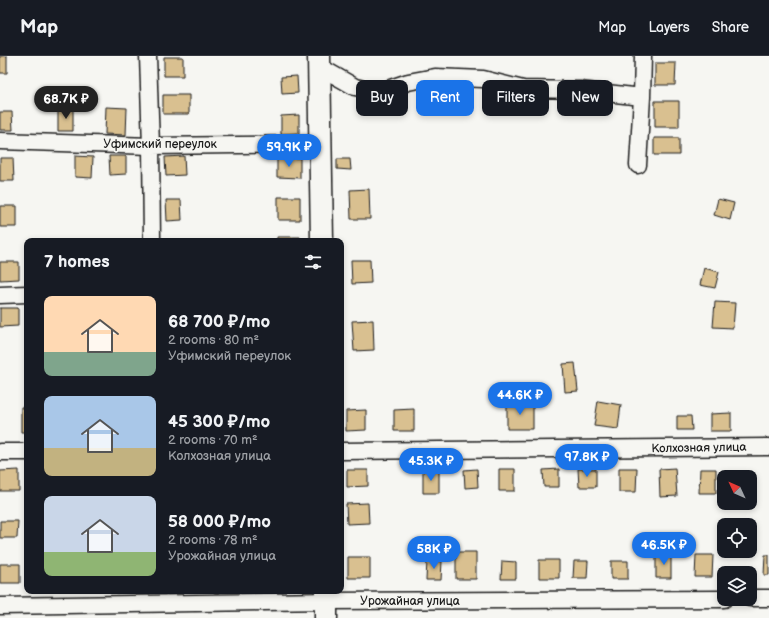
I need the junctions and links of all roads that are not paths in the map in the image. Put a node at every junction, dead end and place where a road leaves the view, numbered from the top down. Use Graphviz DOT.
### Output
graph roads {
  1 [pos="148,56"];
  2 [pos="643,56"];
  3 [pos="319,61"];
  4 [pos="642,97"];
  5 [pos="0,141"];
  6 [pos="320,144"];
  7 [pos="151,146"];
  8 [pos="638,165"];
  9 [pos="152,238"];
  10 [pos="322,238"];
  11 [pos="24,294"];
  12 [pos="0,295"];
  13 [pos="769,447"];
  14 [pos="344,451"];
  15 [pos="0,452"];
  16 [pos="24,452"];
  17 [pos="757,598"];
  18 [pos="769,598"];
  19 [pos="717,599"];
  20 [pos="326,603"];
  21 [pos="0,606"];
  1 -- 7 [label="street"];
  2 -- 4 [label="street"];
  3 -- 4 [label="street"];
  3 -- 6 [label="street"];
  4 -- 8 [label="street"];
  5 -- 7 [label="street, Уфимский переулок"];
  6 -- 7 [label="street, Уфимский переулок"];
  6 -- 10 [label="street"];
  7 -- 9 [label="street"];
  11 -- 12 [label="street"];
  13 -- 14 [label="street, Колхозная улица"];
  15 -- 16 [label="street"];
  17 -- 18 [label="street"];
  19 -- 20 [label="street, Урожайная улица"];
  20 -- 21 [label="street, Урожайная улица"];
}
